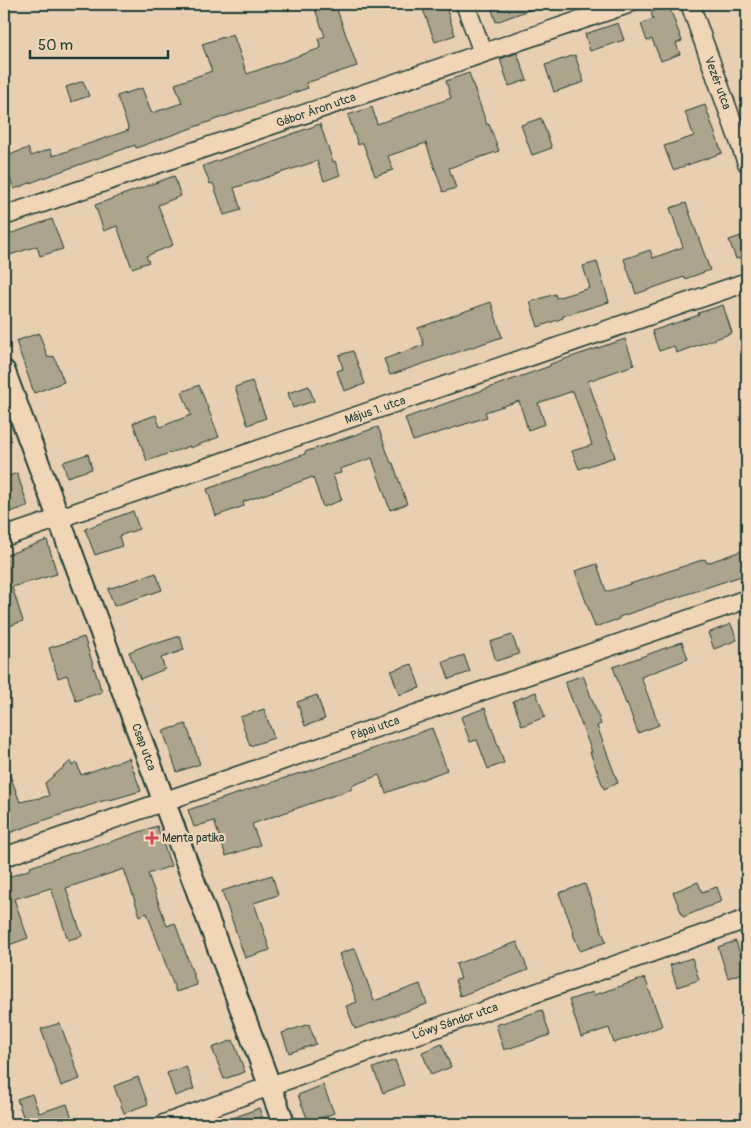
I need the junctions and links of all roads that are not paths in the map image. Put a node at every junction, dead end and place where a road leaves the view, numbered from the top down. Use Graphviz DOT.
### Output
graph roads {
  1 [pos="465,4"];
  2 [pos="628,4"];
  3 [pos="690,4"];
  4 [pos="483,53"];
  5 [pos="747,163"];
  6 [pos="4,216"];
  7 [pos="747,282"];
  8 [pos="4,371"];
  9 [pos="59,518"];
  10 [pos="4,537"];
  11 [pos="747,599"];
  12 [pos="165,802"];
  13 [pos="4,857"];
  14 [pos="747,919"];
  15 [pos="270,1086"];
  16 [pos="164,1124"];
  17 [pos="284,1124"];
  1 -- 4 [label="street"];
  2 -- 4 [label="street, Gábor Áron utca"];
  3 -- 5 [label="street, Vezér utca"];
  4 -- 6 [label="street, Gábor Áron utca"];
  7 -- 9 [label="street, Május 1. utca"];
  8 -- 9 [label="street, Csap utca"];
  9 -- 10 [label="street, Május 1. utca"];
  9 -- 12 [label="street, Csap utca"];
  11 -- 12 [label="street, Pápai utca"];
  12 -- 13 [label="street, Pápai utca"];
  12 -- 15 [label="street, Csap utca"];
  14 -- 15 [label="street, Lőwy Sándor utca"];
  15 -- 16 [label="street, Lőwy Sándor utca"];
  15 -- 17 [label="street, Csap utca"];
}
